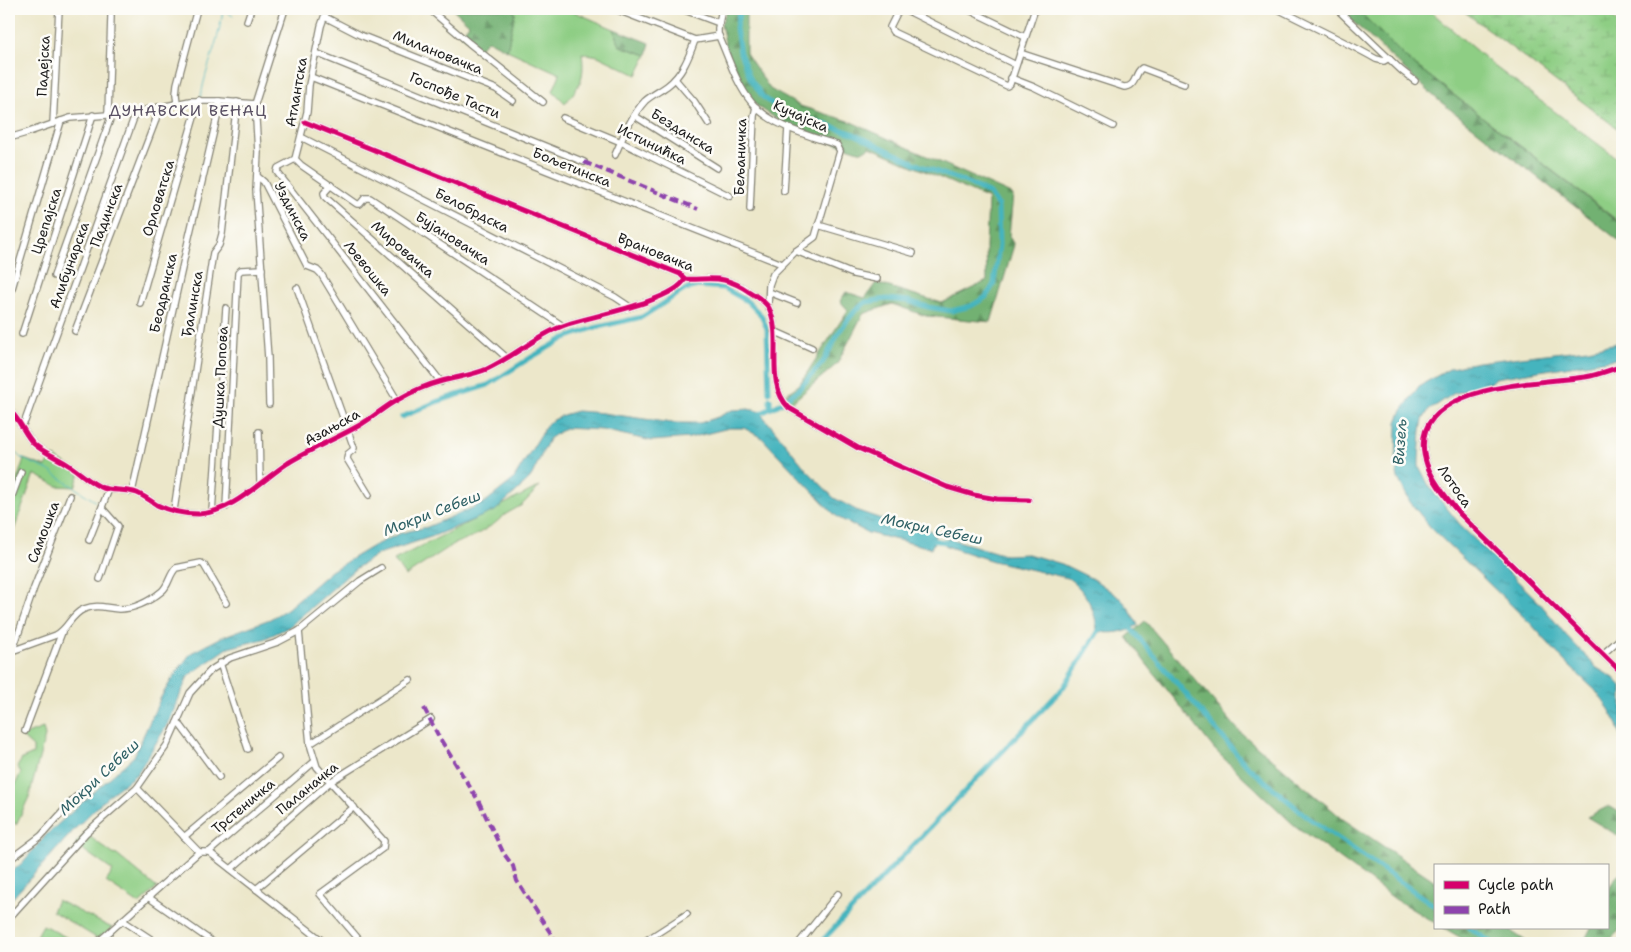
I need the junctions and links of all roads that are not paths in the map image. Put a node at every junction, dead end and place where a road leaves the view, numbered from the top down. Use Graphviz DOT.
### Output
graph roads {
  1 [pos="59,9"];
  2 [pos="197,9"];
  3 [pos="251,9"];
  4 [pos="285,9"];
  5 [pos="328,9"];
  6 [pos="429,9"];
  7 [pos="615,9"];
  8 [pos="682,9"];
  9 [pos="722,9"];
  10 [pos="899,9"];
  11 [pos="904,9"];
  12 [pos="967,9"];
  13 [pos="1035,9"];
  14 [pos="1278,9"];
  15 [pos="1337,9"];
  16 [pos="111,16"];
  17 [pos="325,16"];
  18 [pos="247,20"];
  19 [pos="719,24"];
  20 [pos="720,36"];
  21 [pos="1025,37"];
  22 [pos="695,40"];
  23 [pos="316,53"];
  24 [pos="1020,53"];
  25 [pos="9,58"];
  26 [pos="1389,58"];
  27 [pos="9,64"];
  28 [pos="1016,65"];
  29 [pos="310,76"];
  30 [pos="1011,78"];
  31 [pos="675,79"];
  32 [pos="1415,81"];
  33 [pos="1184,84"];
  34 [pos="199,100"];
  35 [pos="219,101"];
  36 [pos="513,101"];
  37 [pos="237,102"];
  38 [pos="543,102"];
  39 [pos="177,103"];
  40 [pos="255,104"];
  41 [pos="159,107"];
  42 [pos="756,107"];
  43 [pos="136,112"];
  44 [pos="110,114"];
  45 [pos="94,115"];
  46 [pos="635,116"];
  47 [pos="563,118"];
  48 [pos="61,121"];
  49 [pos="305,122"];
  50 [pos="53,124"];
  51 [pos="709,124"];
  52 [pos="1113,126"];
  53 [pos="788,128"];
  54 [pos="301,137"];
  55 [pos="9,138"];
  56 [pos="621,142"];
  57 [pos="615,155"];
  58 [pos="295,159"];
  59 [pos="584,162"];
  60 [pos="717,168"];
  61 [pos="257,176"];
  62 [pos="330,185"];
  63 [pos="784,191"];
  64 [pos="730,196"];
  65 [pos="750,209"];
  66 [pos="818,225"];
  67 [pos="796,251"];
  68 [pos="913,253"];
  69 [pos="782,264"];
  70 [pos="262,269"];
  71 [pos="54,276"];
  72 [pos="685,279"];
  73 [pos="877,279"];
  74 [pos="297,288"];
  75 [pos="768,292"];
  76 [pos="10,295"];
  77 [pos="140,302"];
  78 [pos="797,303"];
  79 [pos="630,307"];
  80 [pos="768,307"];
  81 [pos="226,308"];
  82 [pos="563,326"];
  83 [pos="75,331"];
  84 [pos="774,331"];
  85 [pos="22,334"];
  86 [pos="812,348"];
  87 [pos="507,358"];
  88 [pos="1622,366"];
  89 [pos="441,382"];
  90 [pos="397,400"];
  91 [pos="269,404"];
  92 [pos="9,410"];
  93 [pos="22,425"];
  94 [pos="258,432"];
  95 [pos="348,432"];
  96 [pos="21,472"];
  97 [pos="260,483"];
  98 [pos="109,489"];
  99 [pos="132,492"];
  100 [pos="370,495"];
  101 [pos="70,496"];
  102 [pos="1029,500"];
  103 [pos="9,504"];
  104 [pos="102,508"];
  105 [pos="226,508"];
  106 [pos="174,510"];
  107 [pos="212,512"];
  108 [pos="89,540"];
  109 [pos="381,568"];
  110 [pos="100,579"];
  111 [pos="226,603"];
  112 [pos="299,631"];
  113 [pos="62,632"];
  114 [pos="1622,637"];
  115 [pos="10,652"];
  116 [pos="1603,654"];
  117 [pos="9,661"];
  118 [pos="220,663"];
  119 [pos="1622,673"];
  120 [pos="410,680"];
  121 [pos="431,719"];
  122 [pos="177,723"];
  123 [pos="25,731"];
  124 [pos="310,744"];
  125 [pos="248,749"];
  126 [pos="278,758"];
  127 [pos="314,762"];
  128 [pos="219,777"];
  129 [pos="330,782"];
  130 [pos="89,787"];
  131 [pos="137,788"];
  132 [pos="354,807"];
  133 [pos="184,837"];
  134 [pos="199,852"];
  135 [pos="209,852"];
  136 [pos="9,860"];
  137 [pos="230,869"];
  138 [pos="256,889"];
  139 [pos="838,894"];
  140 [pos="148,897"];
  141 [pos="687,914"];
  142 [pos="9,918"];
  143 [pos="122,920"];
  144 [pos="101,942"];
  145 [pos="157,943"];
  146 [pos="214,943"];
  147 [pos="325,943"];
  148 [pos="362,943"];
  149 [pos="642,943"];
  150 [pos="799,943"];
  1 -- 50 [label="street, Падејска"];
  2 -- 39 [label="street"];
  3 -- 18 [label="street"];
  4 -- 40 [label="street, Уздинска"];
  5 -- 17 [label="street, Атлантска"];
  6 -- 38 [label="street"];
  7 -- 22 [label="street"];
  8 -- 19 [label="street"];
  9 -- 19 [label="street, Кучајска"];
  10 -- 30 [label="street"];
  11 -- 28 [label="street"];
  12 -- 21 [label="street"];
  13 -- 21 [label="street"];
  14 -- 26 [label="street"];
  15 -- 26 [label="street"];
  16 -- 44 [label="street"];
  17 -- 23 [label="street, Атлантска"];
  17 -- 36 [label="street, Милановачка"];
  19 -- 20 [label="street, Кучајска"];
  20 -- 22 [label="street"];
  20 -- 42 [label="street, Кучајска"];
  21 -- 24 [label="street"];
  22 -- 31 [label="street"];
  23 -- 29 [label="street, Атлантска"];
  23 -- 59 [label="street, Госпође Тасти"];
  24 -- 28 [label="street"];
  24 -- 33 [label="street"];
  25 -- 27 [label="street"];
  26 -- 32 [label="street"];
  28 -- 30 [label="street"];
  29 -- 49 [label="street, Атлантска"];
  29 -- 69 [label="street, Бољетинска"];
  30 -- 52 [label="street"];
  31 -- 46 [label="street"];
  31 -- 51 [label="street"];
  34 -- 35 [label="street"];
  34 -- 39 [label="street"];
  34 -- 77 [label="street, Орловатска"];
  35 -- 37 [label="street"];
  35 -- 99 [label="street, Беодранска"];
  37 -- 40 [label="street"];
  37 -- 106 [label="street, Ђалинска"];
  39 -- 41 [label="street"];
  40 -- 61 [label="street, Уздинска"];
  41 -- 43 [label="street"];
  41 -- 83 [label="street, Падинска"];
  42 -- 53 [label="street, Кучајска"];
  42 -- 65 [label="street, Бељаничка"];
  43 -- 44 [label="street"];
  43 -- 93 [label="street, Алибунарска"];
  44 -- 45 [label="street"];
  44 -- 71 [label="street"];
  45 -- 48 [label="street"];
  45 -- 85 [label="street, Црепајска"];
  46 -- 56 [label="street"];
  46 -- 60 [label="street, Безданска"];
  47 -- 56 [label="street, Истинићка"];
  48 -- 50 [label="street"];
  48 -- 76 [label="street"];
  49 -- 54 [label="street, Атлантска"];
  49 -- 72 [label="street, Врановачка"];
  50 -- 55 [label="street"];
  53 -- 63 [label="street"];
  53 -- 66 [label="street, Кучајска"];
  54 -- 58 [label="street, Атлантска"];
  54 -- 79 [label="street, Белобрдска"];
  56 -- 57 [label="street"];
  56 -- 64 [label="street, Истинићка"];
  58 -- 62 [label="street"];
  58 -- 89 [label="street, Љевошка"];
  61 -- 70 [label="street"];
  61 -- 90 [label="street, Уздинска"];
  62 -- 82 [label="street, Бујановачка"];
  62 -- 87 [label="street, Мировачка"];
  66 -- 67 [label="street, Кучајска"];
  66 -- 68 [label="street"];
  67 -- 69 [label="street, Кучајска"];
  67 -- 73 [label="street"];
  69 -- 75 [label="street"];
  70 -- 91 [label="street"];
  70 -- 105 [label="street, Душка Попова"];
  72 -- 79 [label="street, Азањска"];
  72 -- 80 [label="street, Врановачка"];
  74 -- 95 [label="street"];
  75 -- 78 [label="street"];
  75 -- 80 [label="street"];
  79 -- 82 [label="street, Азањска"];
  80 -- 84 [label="street"];
  81 -- 107 [label="street"];
  82 -- 87 [label="street, Азањска"];
  84 -- 86 [label="street"];
  84 -- 102 [label="street"];
  87 -- 89 [label="street, Азањска"];
  88 -- 116 [label="street, Лотоса"];
  89 -- 90 [label="street, Азањска"];
  90 -- 95 [label="street, Азањска"];
  92 -- 93 [label="street, Азањска"];
  93 -- 98 [label="street, Азањска"];
  94 -- 97 [label="street"];
  95 -- 97 [label="street, Азањска"];
  95 -- 100 [label="street"];
  96 -- 103 [label="street"];
  97 -- 105 [label="street, Азањска"];
  98 -- 99 [label="street, Азањска"];
  98 -- 104 [label="street"];
  99 -- 106 [label="street, Азањска"];
  101 -- 115 [label="street, Самошка"];
  104 -- 108 [label="street"];
  104 -- 110 [label="street"];
  105 -- 107 [label="street, Азањска"];
  106 -- 107 [label="street, Азањска"];
  109 -- 112 [label="street"];
  111 -- 113 [label="street"];
  112 -- 118 [label="street"];
  112 -- 124 [label="street"];
  113 -- 115 [label="street"];
  113 -- 123 [label="street"];
  114 -- 116 [label="street"];
  115 -- 117 [label="street, Самошка"];
  116 -- 119 [label="street, Лотоса"];
  118 -- 122 [label="street"];
  118 -- 125 [label="street"];
  120 -- 124 [label="street"];
  121 -- 129 [label="street, Паланачка"];
  122 -- 128 [label="street"];
  122 -- 131 [label="street"];
  124 -- 127 [label="street"];
  126 -- 133 [label="street"];
  127 -- 129 [label="street"];
  127 -- 135 [label="street, Трстеничка"];
  129 -- 132 [label="street"];
  129 -- 137 [label="street, Паланачка"];
  130 -- 136 [label="street"];
  131 -- 133 [label="street"];
  131 -- 142 [label="street"];
  132 -- 138 [label="street"];
  132 -- 148 [label="street"];
  133 -- 134 [label="street"];
  134 -- 135 [label="street, Трстеничка"];
  134 -- 140 [label="street"];
  135 -- 137 [label="street"];
  137 -- 138 [label="street"];
  138 -- 147 [label="street"];
  139 -- 150 [label="street"];
  140 -- 143 [label="street"];
  140 -- 146 [label="street"];
  141 -- 149 [label="street"];
  143 -- 144 [label="street"];
  143 -- 145 [label="street"];
}
